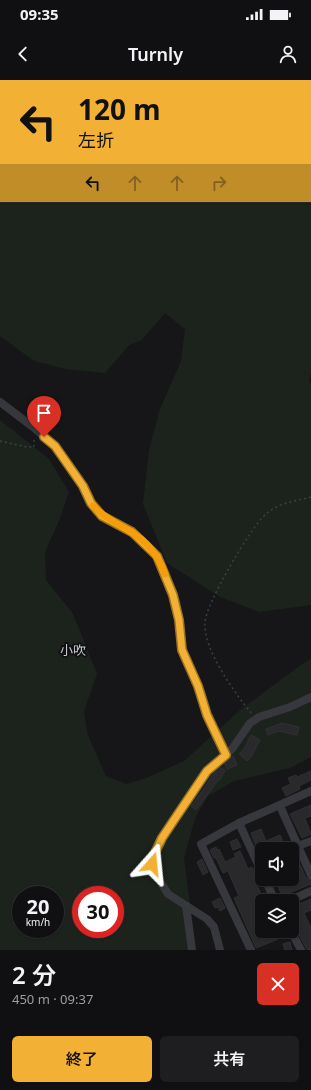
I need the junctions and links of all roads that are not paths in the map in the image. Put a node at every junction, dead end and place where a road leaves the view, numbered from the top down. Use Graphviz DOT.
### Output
graph roads {
  1 [pos="0,402"];
  2 [pos="311,697"];
  3 [pos="226,755"];
  4 [pos="311,791"];
  5 [pos="280,806"];
  6 [pos="239,823"];
  7 [pos="311,841"];
  8 [pos="296,842"];
  9 [pos="299,846"];
  10 [pos="299,848"];
  11 [pos="255,858"];
  12 [pos="311,875"];
  13 [pos="311,891"];
  14 [pos="299,896"];
  15 [pos="186,906"];
  16 [pos="295,938"];
  17 [pos="192,950"];
  18 [pos="220,950"];
  19 [pos="250,950"];
  20 [pos="301,950"];
  1 -- 3 [label="street"];
  2 -- 3 [label="street"];
  3 -- 15 [label="street"];
  4 -- 5 [label="street"];
  5 -- 6 [label="street"];
  5 -- 8 [label="street"];
  6 -- 11 [label="street"];
  6 -- 19 [label="street"];
  7 -- 9 [label="street"];
  10 -- 12 [label="street"];
  13 -- 14 [label="street"];
  15 -- 17 [label="street"];
  15 -- 18 [label="street"];
  16 -- 20 [label="street"];
}
